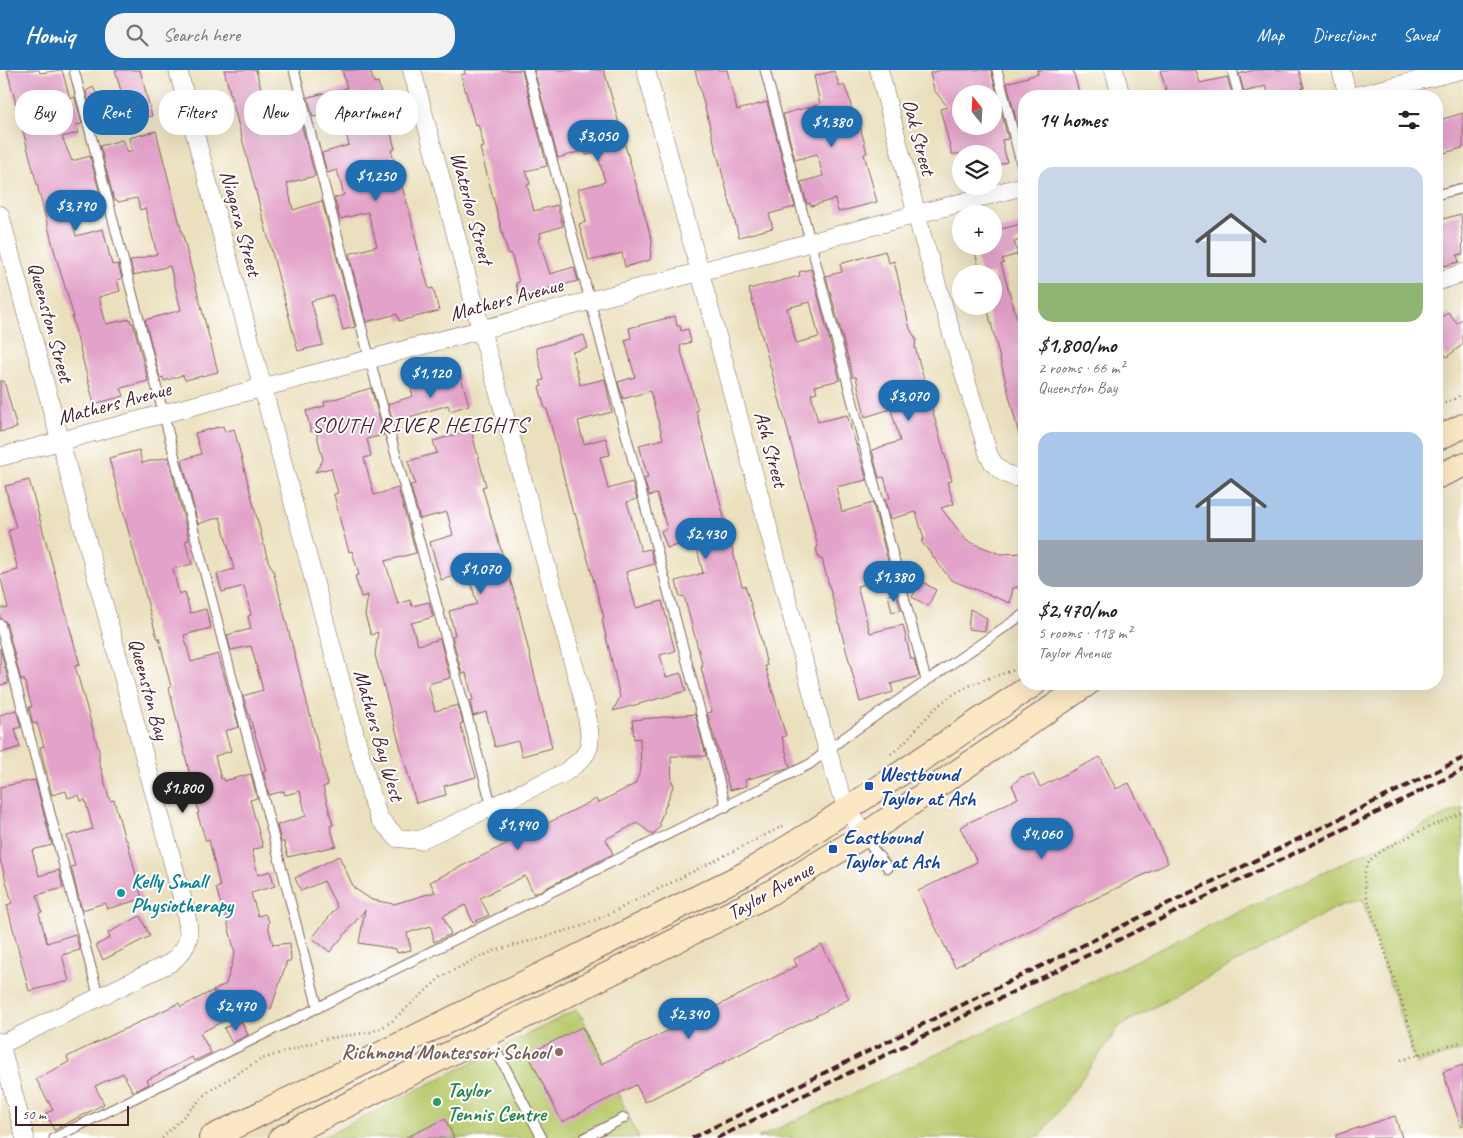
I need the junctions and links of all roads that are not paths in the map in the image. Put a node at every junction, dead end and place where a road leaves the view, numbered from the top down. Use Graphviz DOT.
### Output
graph roads {
  1 [pos="74,70"];
  2 [pos="178,70"];
  3 [pos="294,70"];
  4 [pos="412,70"];
  5 [pos="528,70"];
  6 [pos="646,70"];
  7 [pos="765,70"];
  8 [pos="879,70"];
  9 [pos="997,70"];
  10 [pos="1114,70"];
  11 [pos="1232,70"];
  12 [pos="1341,70"];
  13 [pos="1459,70"];
  14 [pos="1119,90"];
  15 [pos="1237,90"];
  16 [pos="1346,90"];
  17 [pos="1379,90"];
  18 [pos="1018,151"];
  19 [pos="1018,188"];
  20 [pos="1463,188"];
  21 [pos="1443,193"];
  22 [pos="917,214"];
  23 [pos="0,215"];
  24 [pos="811,242"];
  25 [pos="700,272"];
  26 [pos="1463,273"];
  27 [pos="1443,280"];
  28 [pos="590,301"];
  29 [pos="481,329"];
  30 [pos="369,359"];
  31 [pos="261,387"];
  32 [pos="164,413"];
  33 [pos="1463,426"];
  34 [pos="1443,436"];
  35 [pos="59,441"];
  36 [pos="0,457"];
  37 [pos="1463,465"];
  38 [pos="1443,474"];
  39 [pos="1018,478"];
  40 [pos="1018,618"];
  41 [pos="0,624"];
  42 [pos="926,680"];
  43 [pos="1025,690"];
  44 [pos="1078,690"];
  45 [pos="828,752"];
  46 [pos="492,807"];
  47 [pos="726,807"];
  48 [pos="849,808"];
  49 [pos="863,836"];
  50 [pos="888,868"];
  51 [pos="99,998"];
  52 [pos="485,1003"];
  53 [pos="318,1008"];
  54 [pos="488,1035"];
  55 [pos="0,1044"];
  56 [pos="459,1049"];
  57 [pos="624,1118"];
  58 [pos="25,1138"];
  59 [pos="54,1138"];
  60 [pos="211,1138"];
  61 [pos="281,1138"];
  62 [pos="542,1138"];
  63 [pos="584,1138"];
  1 -- 32 [label="lane"];
  2 -- 31 [label="street, Niagara Street"];
  3 -- 30 [label="lane"];
  4 -- 29 [label="street, Waterloo Street"];
  5 -- 28 [label="lane"];
  6 -- 25 [label="street, Ash Street"];
  7 -- 24 [label="lane"];
  8 -- 22 [label="street, Oak Street"];
  9 -- 18 [label="lane"];
  10 -- 14 [label="street"];
  11 -- 15 [label="lane"];
  12 -- 16 [label="street"];
  13 -- 17 [label="street"];
  19 -- 22 [label="street, Mathers Avenue"];
  20 -- 21 [label="lane"];
  22 -- 24 [label="street, Mathers Avenue"];
  22 -- 39 [label="street, Oak Street"];
  23 -- 35 [label="street, Queenston Street"];
  24 -- 25 [label="street, Mathers Avenue"];
  24 -- 42 [label="lane"];
  25 -- 28 [label="street, Mathers Avenue"];
  25 -- 45 [label="street, Ash Street"];
  26 -- 27 [label="street"];
  28 -- 29 [label="street, Mathers Avenue"];
  28 -- 47 [label="lane"];
  29 -- 30 [label="street, Mathers Avenue"];
  29 -- 46 [label="street, Mathers Bay West"];
  30 -- 31 [label="street, Mathers Avenue"];
  30 -- 46 [label="lane"];
  31 -- 32 [label="street, Mathers Avenue"];
  31 -- 46 [label="street, Mathers Bay West"];
  32 -- 35 [label="street, Mathers Avenue"];
  32 -- 53 [label="lane"];
  33 -- 34 [label="main road"];
  35 -- 36 [label="street, Mathers Avenue"];
  35 -- 51 [label="street, Queenston Bay"];
  37 -- 38 [label="main road"];
  40 -- 42 [label="lane"];
  41 -- 51 [label="lane"];
  42 -- 45 [label="lane"];
  43 -- 48 [label="main road, Taylor Avenue"];
  44 -- 49 [label="main road, Taylor Avenue"];
  45 -- 47 [label="lane"];
  45 -- 48 [label="street, Ash Street"];
  47 -- 53 [label="lane"];
  48 -- 49 [label="street, Ash Street"];
  48 -- 52 [label="main road, Taylor Avenue"];
  49 -- 50 [label="lane"];
  49 -- 54 [label="main road, Taylor Avenue"];
  51 -- 55 [label="street, Queenston Bay"];
  52 -- 56 [label="main road, Taylor Avenue"];
  52 -- 60 [label="main road, Taylor Avenue"];
  53 -- 59 [label="lane"];
  54 -- 56 [label="main road, Taylor Avenue"];
  54 -- 62 [label="lane"];
  55 -- 58 [label="street"];
  56 -- 61 [label="main road, Taylor Avenue"];
  57 -- 63 [label="lane"];
}
